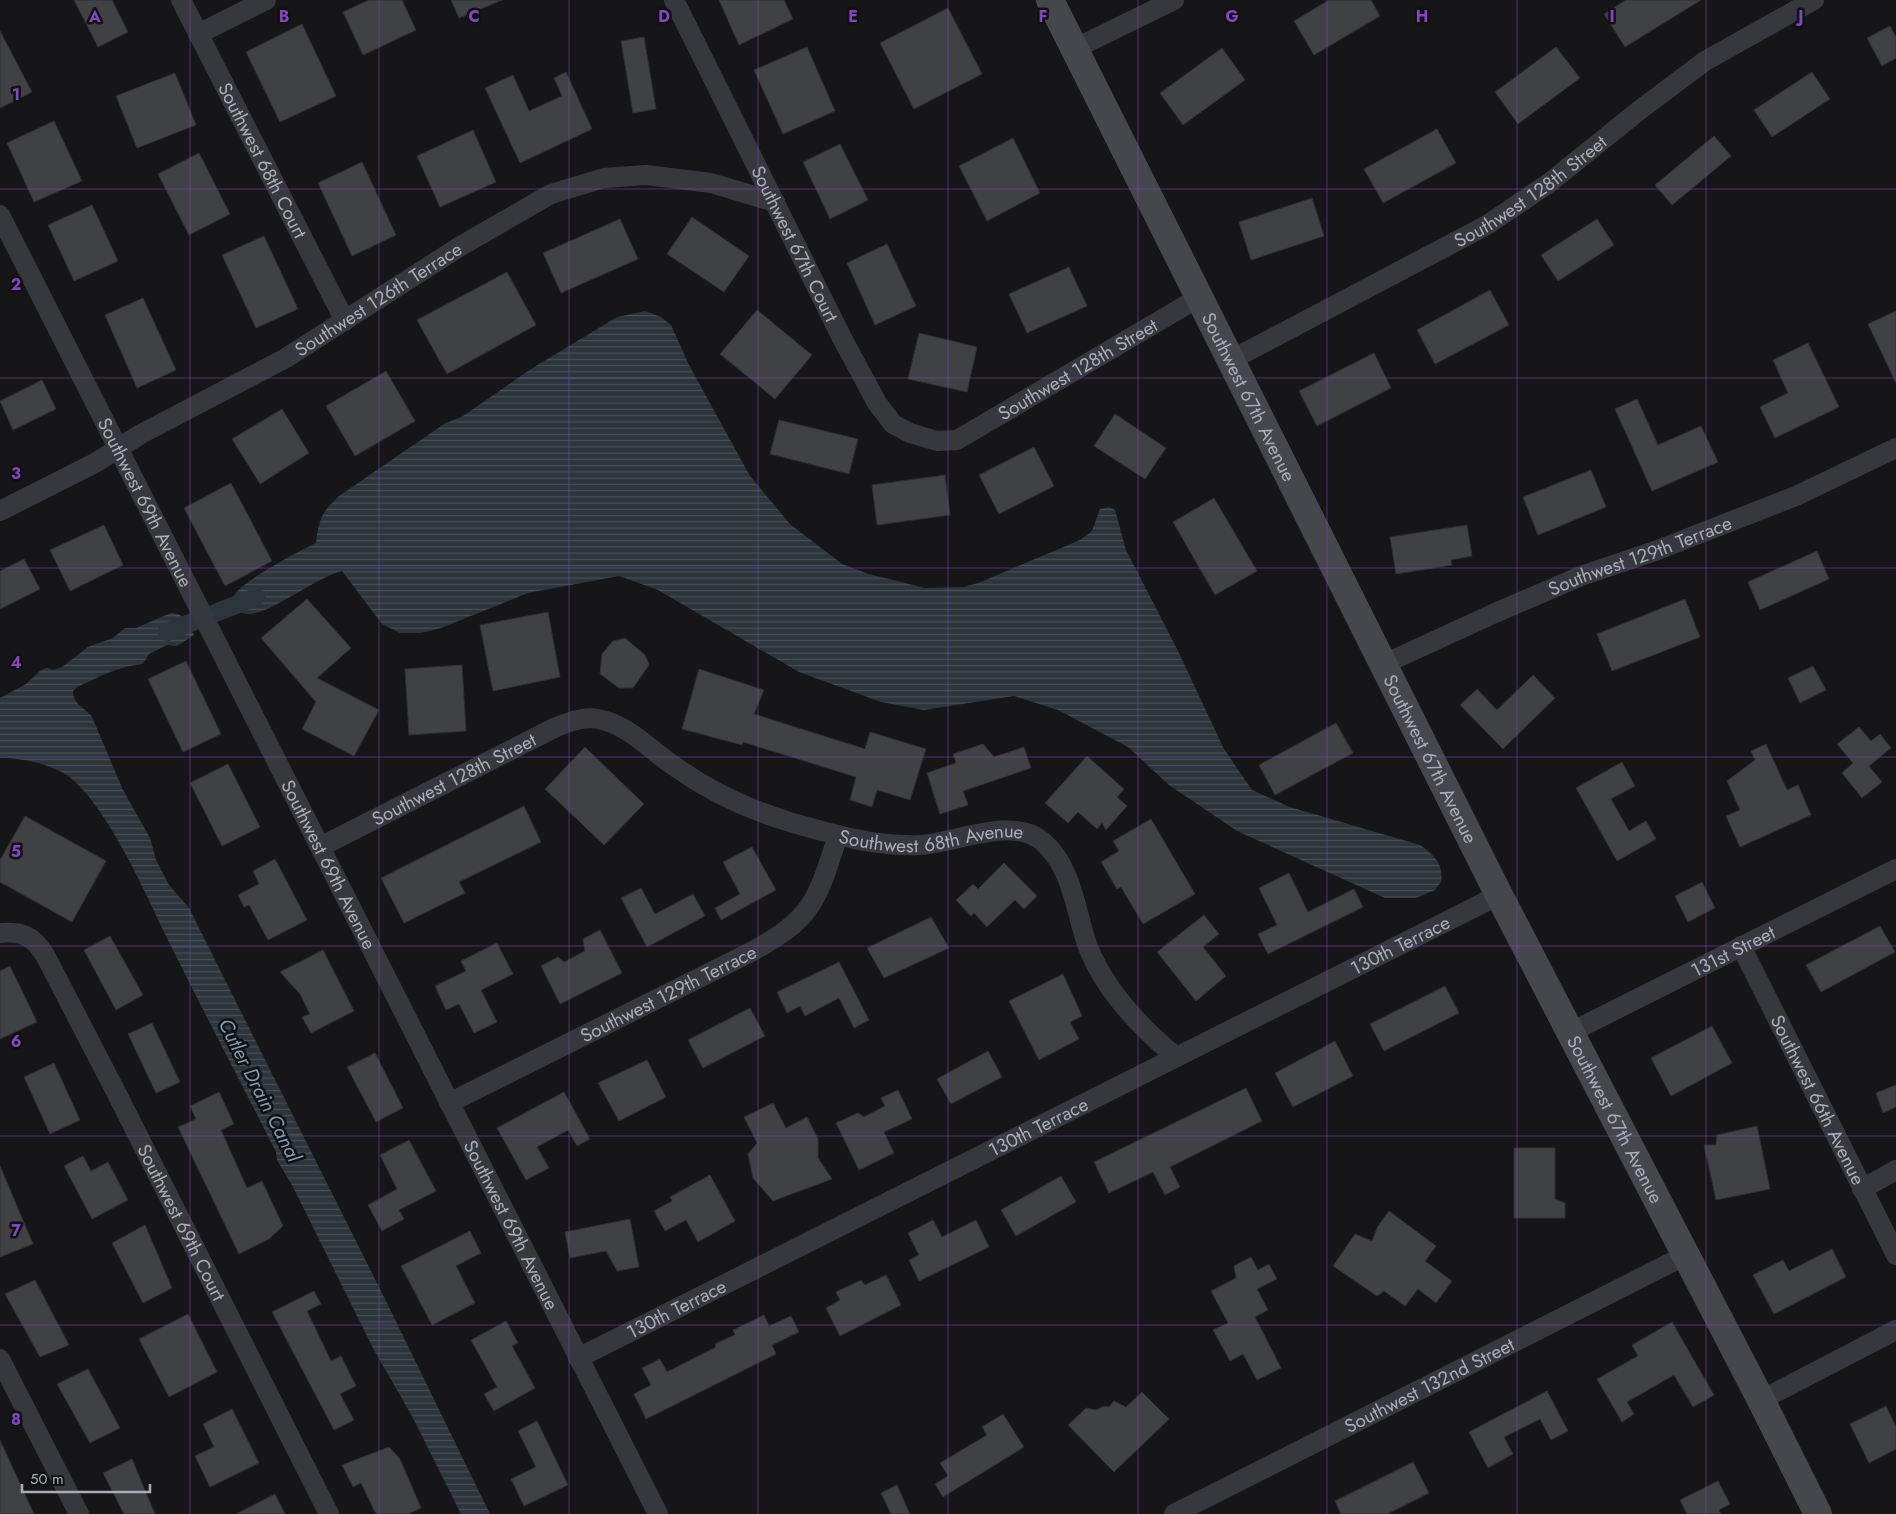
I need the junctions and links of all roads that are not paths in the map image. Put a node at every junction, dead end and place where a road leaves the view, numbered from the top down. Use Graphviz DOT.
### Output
graph roads {
  1 [pos="181,0"];
  2 [pos="266,0"];
  3 [pos="674,0"];
  4 [pos="1050,0"];
  5 [pos="1174,0"];
  6 [pos="1814,0"];
  7 [pos="198,34"];
  8 [pos="1074,50"];
  9 [pos="775,202"];
  10 [pos="0,214"];
  11 [pos="1198,298"];
  12 [pos="345,321"];
  13 [pos="1231,360"];
  14 [pos="957,440"];
  15 [pos="1896,448"];
  16 [pos="119,449"];
  17 [pos="0,511"];
  18 [pos="1384,664"];
  19 [pos="590,718"];
  20 [pos="838,835"];
  21 [pos="320,847"];
  22 [pos="1896,868"];
  23 [pos="1499,895"];
  24 [pos="0,933"];
  25 [pos="1741,946"];
  26 [pos="1570,1032"];
  27 [pos="1175,1056"];
  28 [pos="449,1103"];
  29 [pos="1896,1170"];
  30 [pos="1862,1188"];
  31 [pos="1686,1255"];
  32 [pos="1896,1255"];
  33 [pos="1896,1330"];
  34 [pos="0,1358"];
  35 [pos="578,1358"];
  36 [pos="1761,1400"];
  37 [pos="79,1514"];
  38 [pos="329,1514"];
  39 [pos="658,1514"];
  40 [pos="1174,1514"];
  41 [pos="1818,1514"];
  1 -- 7 [label="street, Southwest 68th Court"];
  2 -- 7 [label="street"];
  3 -- 9 [label="street, Southwest 67th Court"];
  4 -- 8 [label="main road, Southwest 67th Avenue"];
  5 -- 8 [label="street"];
  6 -- 13 [label="street, Southwest 128th Street"];
  7 -- 12 [label="street, Southwest 68th Court"];
  8 -- 11 [label="main road, Southwest 67th Avenue"];
  9 -- 12 [label="street, Southwest 126th Terrace"];
  9 -- 14 [label="street, Southwest 67th Court"];
  10 -- 16 [label="street, Southwest 69th Avenue"];
  11 -- 13 [label="main road, Southwest 67th Avenue"];
  11 -- 14 [label="street, Southwest 128th Street"];
  12 -- 16 [label="street, Southwest 126th Terrace"];
  13 -- 18 [label="main road, Southwest 67th Avenue"];
  15 -- 18 [label="street, Southwest 129th Terrace"];
  16 -- 17 [label="street, Southwest 126th Terrace"];
  16 -- 21 [label="street, Southwest 69th Avenue"];
  18 -- 23 [label="main road, Southwest 67th Avenue"];
  19 -- 20 [label="street, Southwest 68th Avenue"];
  19 -- 21 [label="street, Southwest 128th Street"];
  20 -- 27 [label="street, Southwest 68th Avenue"];
  20 -- 28 [label="street, Southwest 129th Terrace"];
  21 -- 28 [label="street, Southwest 69th Avenue"];
  22 -- 25 [label="street, 131st Street"];
  23 -- 26 [label="main road, Southwest 67th Avenue"];
  23 -- 27 [label="street, 130th Terrace"];
  24 -- 38 [label="street, Southwest 69th Court"];
  25 -- 26 [label="street, 131st Street"];
  25 -- 30 [label="street, Southwest 66th Avenue"];
  26 -- 31 [label="main road, Southwest 67th Avenue"];
  27 -- 35 [label="street, 130th Terrace"];
  28 -- 35 [label="street, Southwest 69th Avenue"];
  29 -- 30 [label="street"];
  30 -- 32 [label="street, Southwest 66th Avenue"];
  31 -- 36 [label="main road, Southwest 67th Avenue"];
  31 -- 40 [label="street, Southwest 132nd Street"];
  33 -- 36 [label="street"];
  34 -- 37 [label="street"];
  35 -- 39 [label="street, Southwest 69th Avenue"];
  36 -- 41 [label="main road, Southwest 67th Avenue"];
}
